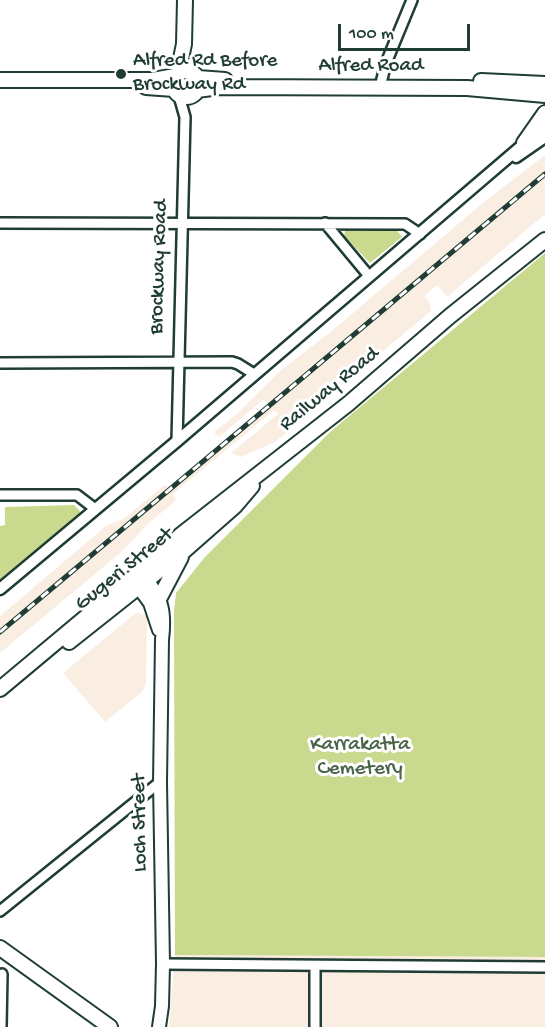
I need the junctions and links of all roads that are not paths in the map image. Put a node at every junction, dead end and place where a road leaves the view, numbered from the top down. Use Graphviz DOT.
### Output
graph roads {
  1 [pos="185,0"];
  2 [pos="194,0"];
  3 [pos="412,0"];
  4 [pos="0,80"];
  5 [pos="196,80"];
  6 [pos="177,83"];
  7 [pos="381,84"];
  8 [pos="0,87"];
  9 [pos="543,94"];
  10 [pos="545,114"];
  11 [pos="545,126"];
  12 [pos="545,137"];
  13 [pos="524,143"];
  14 [pos="493,171"];
  15 [pos="0,223"];
  16 [pos="183,223"];
  17 [pos="325,223"];
  18 [pos="420,234"];
  19 [pos="545,240"];
  20 [pos="369,276"];
  21 [pos="0,363"];
  22 [pos="179,363"];
  23 [pos="254,374"];
  24 [pos="177,441"];
  25 [pos="269,466"];
  26 [pos="0,495"];
  27 [pos="94,508"];
  28 [pos="185,550"];
  29 [pos="140,579"];
  30 [pos="0,589"];
  31 [pos="159,599"];
  32 [pos="162,640"];
  33 [pos="0,689"];
  34 [pos="0,699"];
  35 [pos="160,782"];
  36 [pos="0,911"];
  37 [pos="0,948"];
  38 [pos="163,964"];
  39 [pos="315,966"];
  40 [pos="545,967"];
  41 [pos="2,974"];
  42 [pos="162,1006"];
  43 [pos="1,1027"];
  44 [pos="110,1027"];
  45 [pos="159,1027"];
  46 [pos="165,1027"];
  47 [pos="315,1027"];
  1 -- 6 [label="main road, Brockway Road"];
  2 -- 5 [label="main road"];
  3 -- 7 [label="street"];
  4 -- 6 [label="main road, Alfred Road"];
  5 -- 6 [label="main road, Alfred Road"];
  5 -- 6 [label="main road, Alfred Road"];
  5 -- 7 [label="main road, Alfred Road"];
  6 -- 8 [label="main road, Alfred Road"];
  6 -- 16 [label="street, Brockway Road"];
  7 -- 9 [label="main road, Alfred Road"];
  10 -- 13 [label="main road"];
  11 -- 13 [label="street"];
  12 -- 14 [label="street"];
  13 -- 14 [label="street"];
  14 -- 18 [label="street"];
  15 -- 16 [label="street"];
  16 -- 17 [label="street"];
  16 -- 22 [label="street, Brockway Road"];
  17 -- 18 [label="street"];
  17 -- 20 [label="street"];
  18 -- 20 [label="street"];
  19 -- 25 [label="main road, Railway Road"];
  20 -- 23 [label="street"];
  21 -- 22 [label="street"];
  22 -- 23 [label="street"];
  22 -- 24 [label="street, Brockway Road"];
  23 -- 24 [label="street"];
  24 -- 27 [label="street"];
  25 -- 28 [label="main road, Gugeri Street"];
  25 -- 29 [label="main road, Railway Road"];
  26 -- 27 [label="street"];
  27 -- 30 [label="street"];
  28 -- 29 [label="main road, Gugeri Street"];
  28 -- 31 [label="main road"];
  29 -- 31 [label="main road, Loch Street"];
  29 -- 32 [label="main road, Loch Street"];
  29 -- 33 [label="main road, Gugeri Street"];
  29 -- 34 [label="main road, Gugeri Street"];
  31 -- 32 [label="main road, Loch Street"];
  32 -- 35 [label="main road, Loch Street"];
  35 -- 36 [label="street"];
  35 -- 38 [label="main road, Loch Street"];
  37 -- 44 [label="main road"];
  38 -- 39 [label="street"];
  38 -- 42 [label="main road, Loch Street"];
  39 -- 40 [label="street"];
  39 -- 47 [label="street"];
  41 -- 43 [label="street"];
  42 -- 45 [label="main road, Loch Street"];
  42 -- 46 [label="main road, Loch Street"];
}
